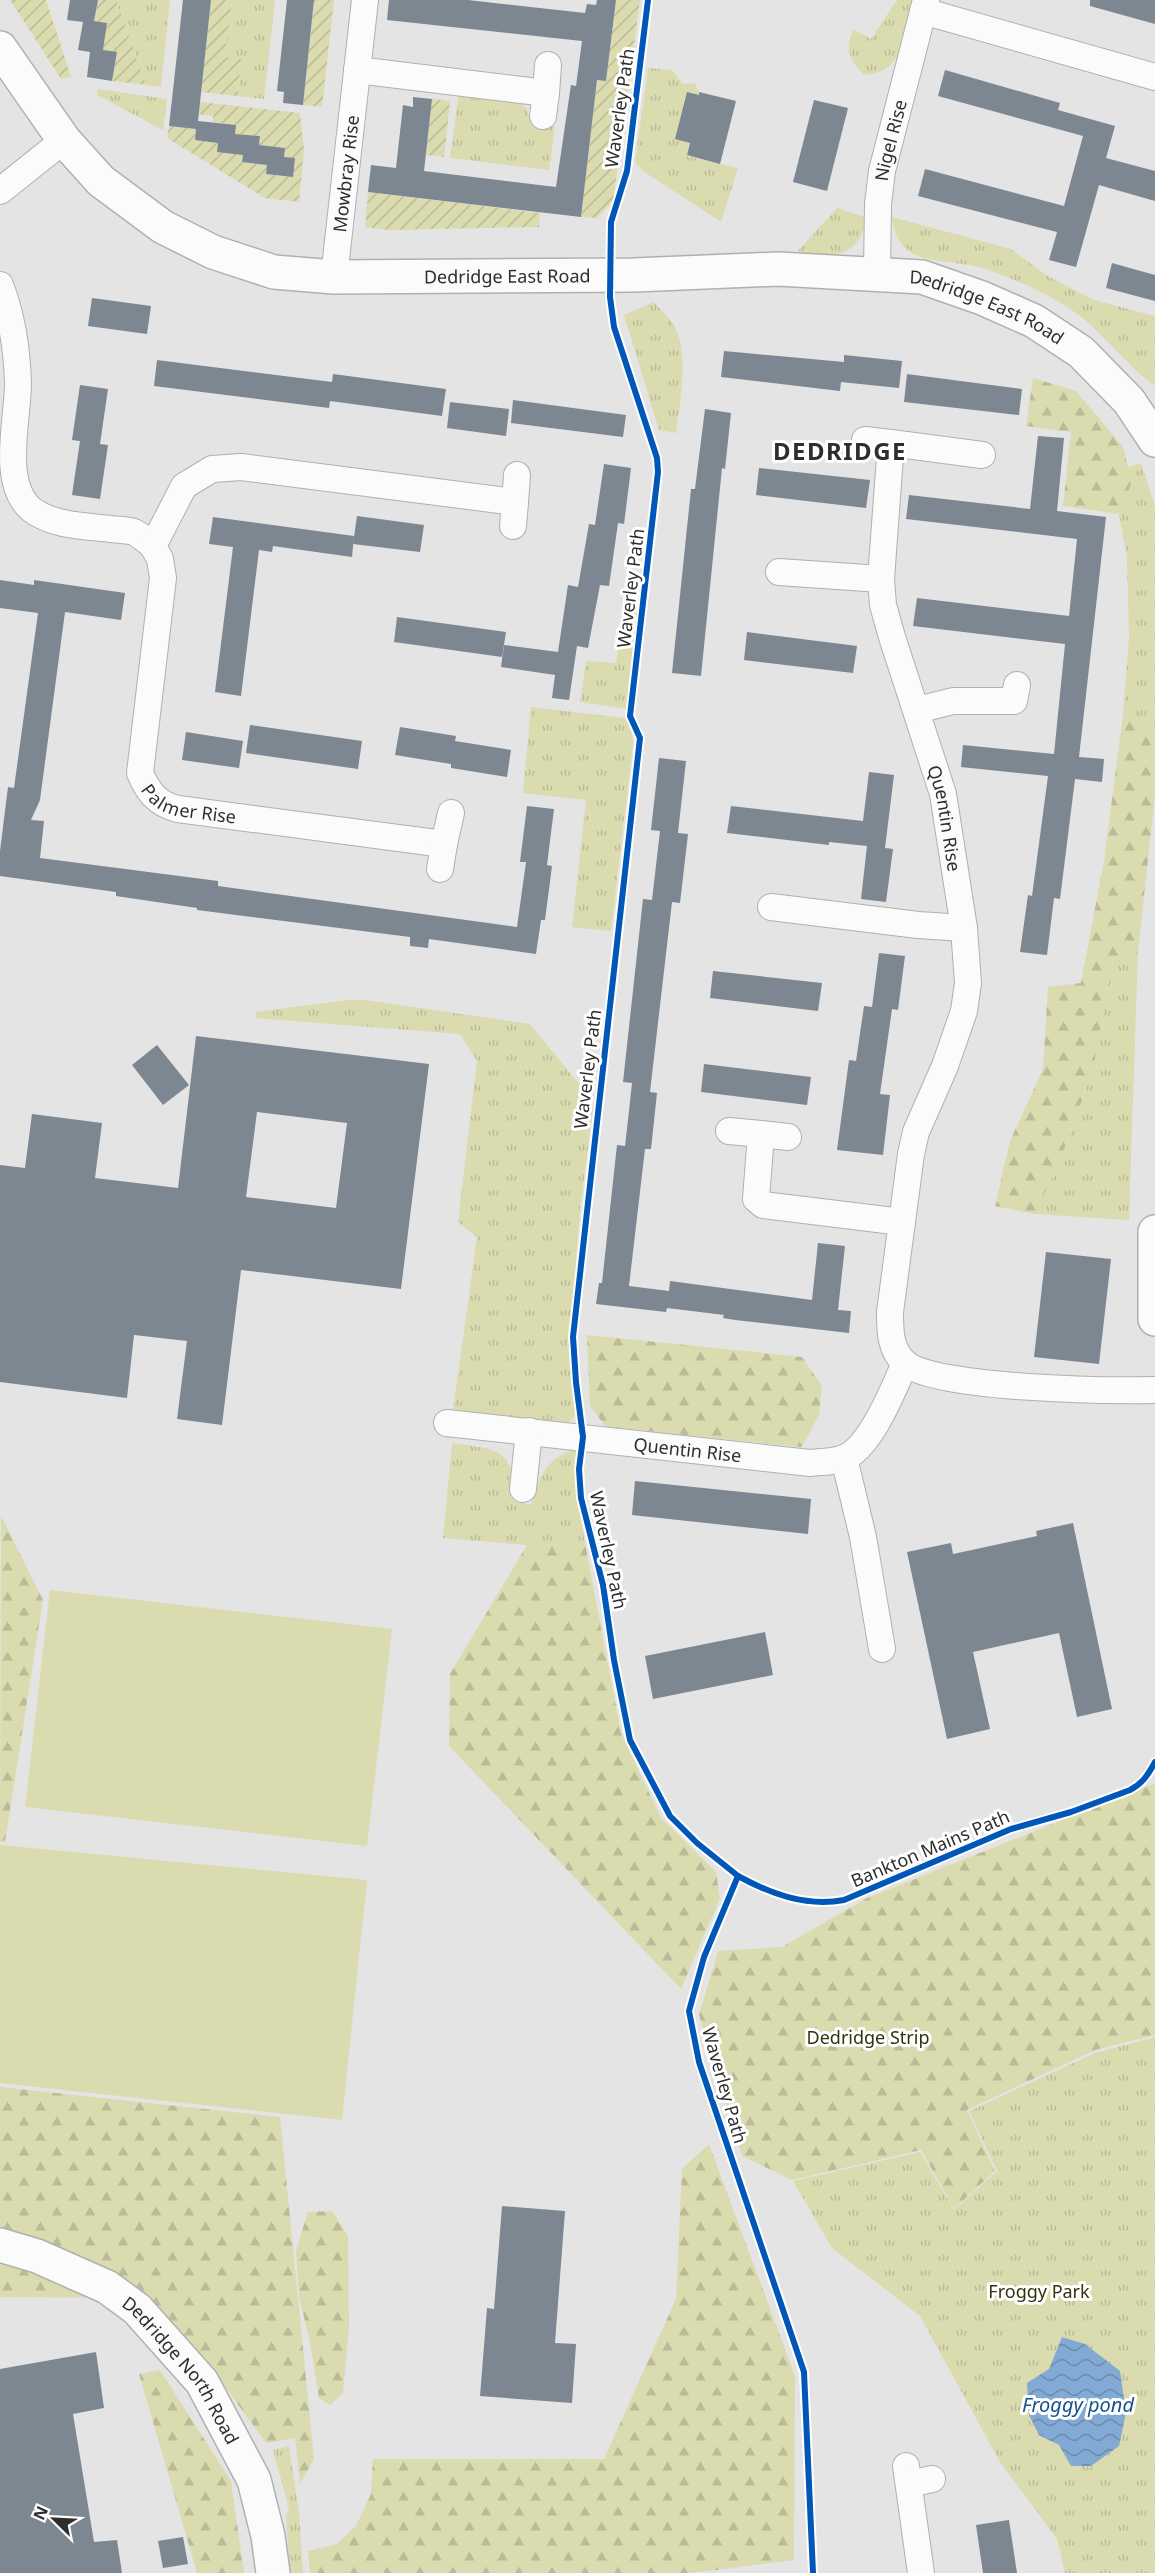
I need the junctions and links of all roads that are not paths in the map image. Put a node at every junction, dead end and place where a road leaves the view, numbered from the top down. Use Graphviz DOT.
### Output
graph roads {
  1 [pos="365,0"];
  2 [pos="924,6"];
  3 [pos="0,48"];
  4 [pos="548,65"];
  5 [pos="357,70"];
  6 [pos="1155,77"];
  7 [pos="64,140"];
  8 [pos="0,191"];
  9 [pos="877,273"];
  10 [pos="334,277"];
  11 [pos="0,285"];
  12 [pos="1152,429"];
  13 [pos="866,440"];
  14 [pos="891,444"];
  15 [pos="982,455"];
  16 [pos="517,475"];
  17 [pos="153,546"];
  18 [pos="779,572"];
  19 [pos="881,579"];
  20 [pos="1014,703"];
  21 [pos="917,710"];
  22 [pos="451,813"];
  23 [pos="444,844"];
  24 [pos="440,869"];
  25 [pos="771,907"];
  26 [pos="963,928"];
  27 [pos="729,1131"];
  28 [pos="761,1134"];
  29 [pos="788,1137"];
  30 [pos="902,1222"];
  31 [pos="1155,1232"];
  32 [pos="1155,1319"];
  33 [pos="905,1364"];
  34 [pos="1155,1390"];
  35 [pos="447,1423"];
  36 [pos="530,1431"];
  37 [pos="844,1458"];
  38 [pos="523,1489"];
  39 [pos="882,1649"];
  40 [pos="0,2245"];
  41 [pos="915,2476"];
  42 [pos="273,2573"];
  43 [pos="921,2573"];
  1 -- 5 [label="street, Mowbray Rise"];
  2 -- 6 [label="street, Nigel Rise"];
  2 -- 9 [label="street, Nigel Rise"];
  3 -- 7 [label="street, Dedridge East Road"];
  4 -- 5 [label="street"];
  5 -- 10 [label="street, Mowbray Rise"];
  7 -- 8 [label="street"];
  7 -- 10 [label="street, Dedridge East Road"];
  9 -- 10 [label="street, Dedridge East Road"];
  9 -- 12 [label="street, Dedridge East Road"];
  11 -- 17 [label="street"];
  13 -- 14 [label="street"];
  14 -- 15 [label="street"];
  14 -- 19 [label="street, Quentin Rise"];
  16 -- 17 [label="street"];
  17 -- 23 [label="street, Palmer Rise"];
  18 -- 19 [label="street"];
  19 -- 21 [label="street, Quentin Rise"];
  20 -- 21 [label="street"];
  21 -- 26 [label="street, Quentin Rise"];
  22 -- 23 [label="street"];
  23 -- 24 [label="street"];
  25 -- 26 [label="street"];
  26 -- 30 [label="street, Quentin Rise"];
  27 -- 28 [label="street"];
  28 -- 29 [label="street"];
  28 -- 30 [label="street"];
  30 -- 33 [label="street, Quentin Rise"];
  31 -- 32 [label="street"];
  33 -- 34 [label="street"];
  33 -- 37 [label="street"];
  35 -- 36 [label="street, Quentin Rise"];
  36 -- 37 [label="street, Quentin Rise"];
  36 -- 38 [label="street"];
  37 -- 39 [label="street"];
  40 -- 42 [label="street, Dedridge North Road"];
  41 -- 43 [label="street"];
}
